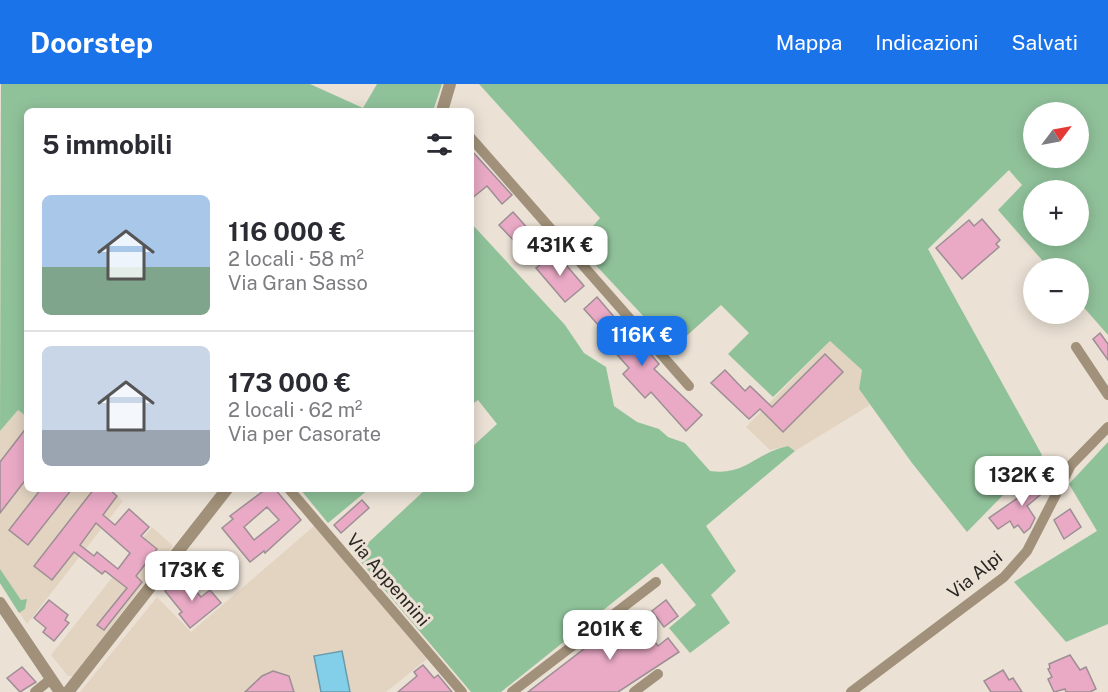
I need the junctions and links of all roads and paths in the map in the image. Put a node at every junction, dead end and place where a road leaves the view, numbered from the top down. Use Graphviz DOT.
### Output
graph roads {
  1 [pos="450,84"];
  2 [pos="444,108"];
  3 [pos="474,141"];
  4 [pos="1076,347"];
  5 [pos="689,387"];
  6 [pos="1108,395"];
  7 [pos="1108,427"];
  8 [pos="224,492"];
  9 [pos="292,492"];
  10 [pos="656,582"];
  11 [pos="0,603"];
  12 [pos="658,674"];
  13 [pos="51,680"];
  14 [pos="35,692"];
  15 [pos="60,692"];
  16 [pos="68,692"];
  17 [pos="462,692"];
  18 [pos="512,692"];
  19 [pos="634,692"];
  20 [pos="851,692"];
  1 -- 2 [label="street"];
  3 -- 5 [label="street"];
  4 -- 6 [label="street"];
  7 -- 20 [label="street, Via Alpi"];
  8 -- 16 [label="street"];
  9 -- 17 [label="street, Via Appennini"];
  10 -- 18 [label="street"];
  11 -- 13 [label="street"];
  12 -- 19 [label="street"];
  13 -- 14 [label="street"];
  13 -- 15 [label="street"];
}
